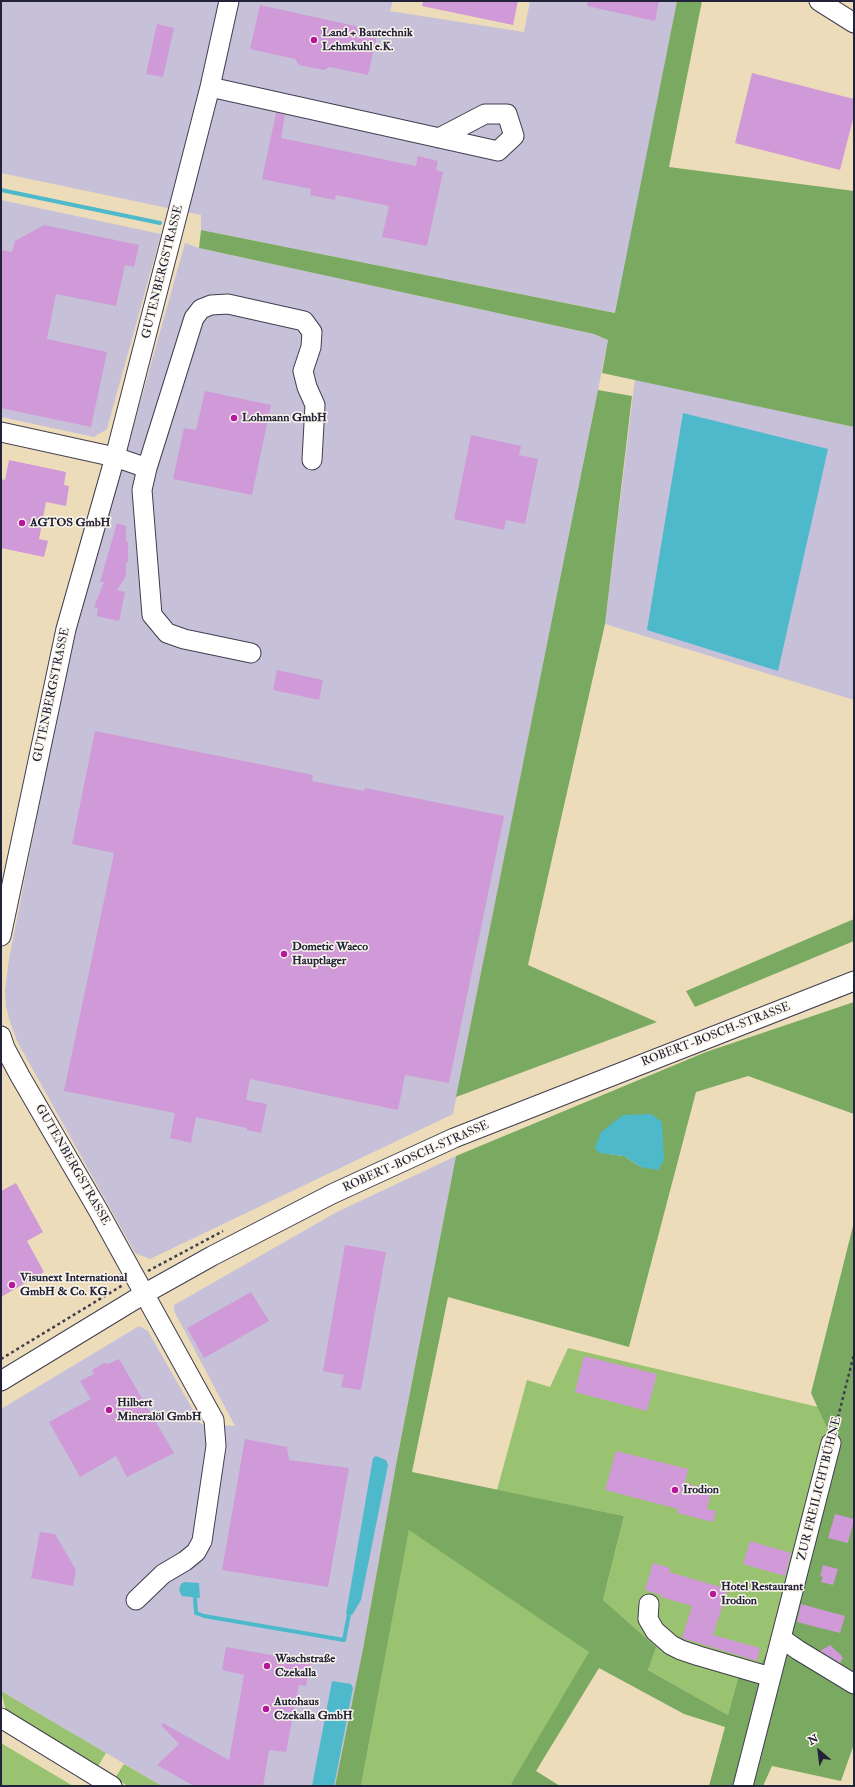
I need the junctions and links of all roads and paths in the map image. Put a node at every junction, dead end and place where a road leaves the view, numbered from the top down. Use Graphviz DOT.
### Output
graph roads {
  1 [pos="229,1"];
  2 [pos="819,1"];
  3 [pos="854,23"];
  4 [pos="210,87"];
  5 [pos="439,138"];
  6 [pos="1,432"];
  7 [pos="115,457"];
  8 [pos="312,460"];
  9 [pos="147,468"];
  10 [pos="250,653"];
  11 [pos="2,925"];
  12 [pos="854,981"];
  13 [pos="1,1036"];
  14 [pos="144,1294"];
  15 [pos="854,1354"];
  16 [pos="1,1381"];
  17 [pos="831,1443"];
  18 [pos="136,1600"];
  19 [pos="650,1604"];
  20 [pos="781,1638"];
  21 [pos="771,1677"];
  22 [pos="854,1684"];
  23 [pos="1,1718"];
  24 [pos="112,1786"];
  25 [pos="743,1786"];
  1 -- 4 [label="street, GUTENBERGSTRASSE"];
  2 -- 3 [label="street"];
  4 -- 5 [label="street"];
  4 -- 7 [label="street, GUTENBERGSTRASSE"];
  6 -- 7 [label="street"];
  7 -- 9 [label="street"];
  7 -- 11 [label="street, GUTENBERGSTRASSE"];
  8 -- 9 [label="street"];
  9 -- 10 [label="street"];
  12 -- 14 [label="street, ROBERT-BOSCH-STRASSE"];
  13 -- 14 [label="street, GUTENBERGSTRASSE"];
  14 -- 16 [label="street, ROBERT-BOSCH-STRASSE"];
  14 -- 18 [label="street, GUTENBERGSTRASSE"];
  15 -- 17 [label="path, ZUR FREILICHTBÜHNE"];
  17 -- 20 [label="street, ZUR FREILICHTBÜHNE"];
  19 -- 21 [label="street"];
  20 -- 21 [label="street, ZUR FREILICHTBÜHNE"];
  20 -- 22 [label="street"];
  21 -- 25 [label="street, ZUR FREILICHTBÜHNE"];
  23 -- 24 [label="street"];
}
